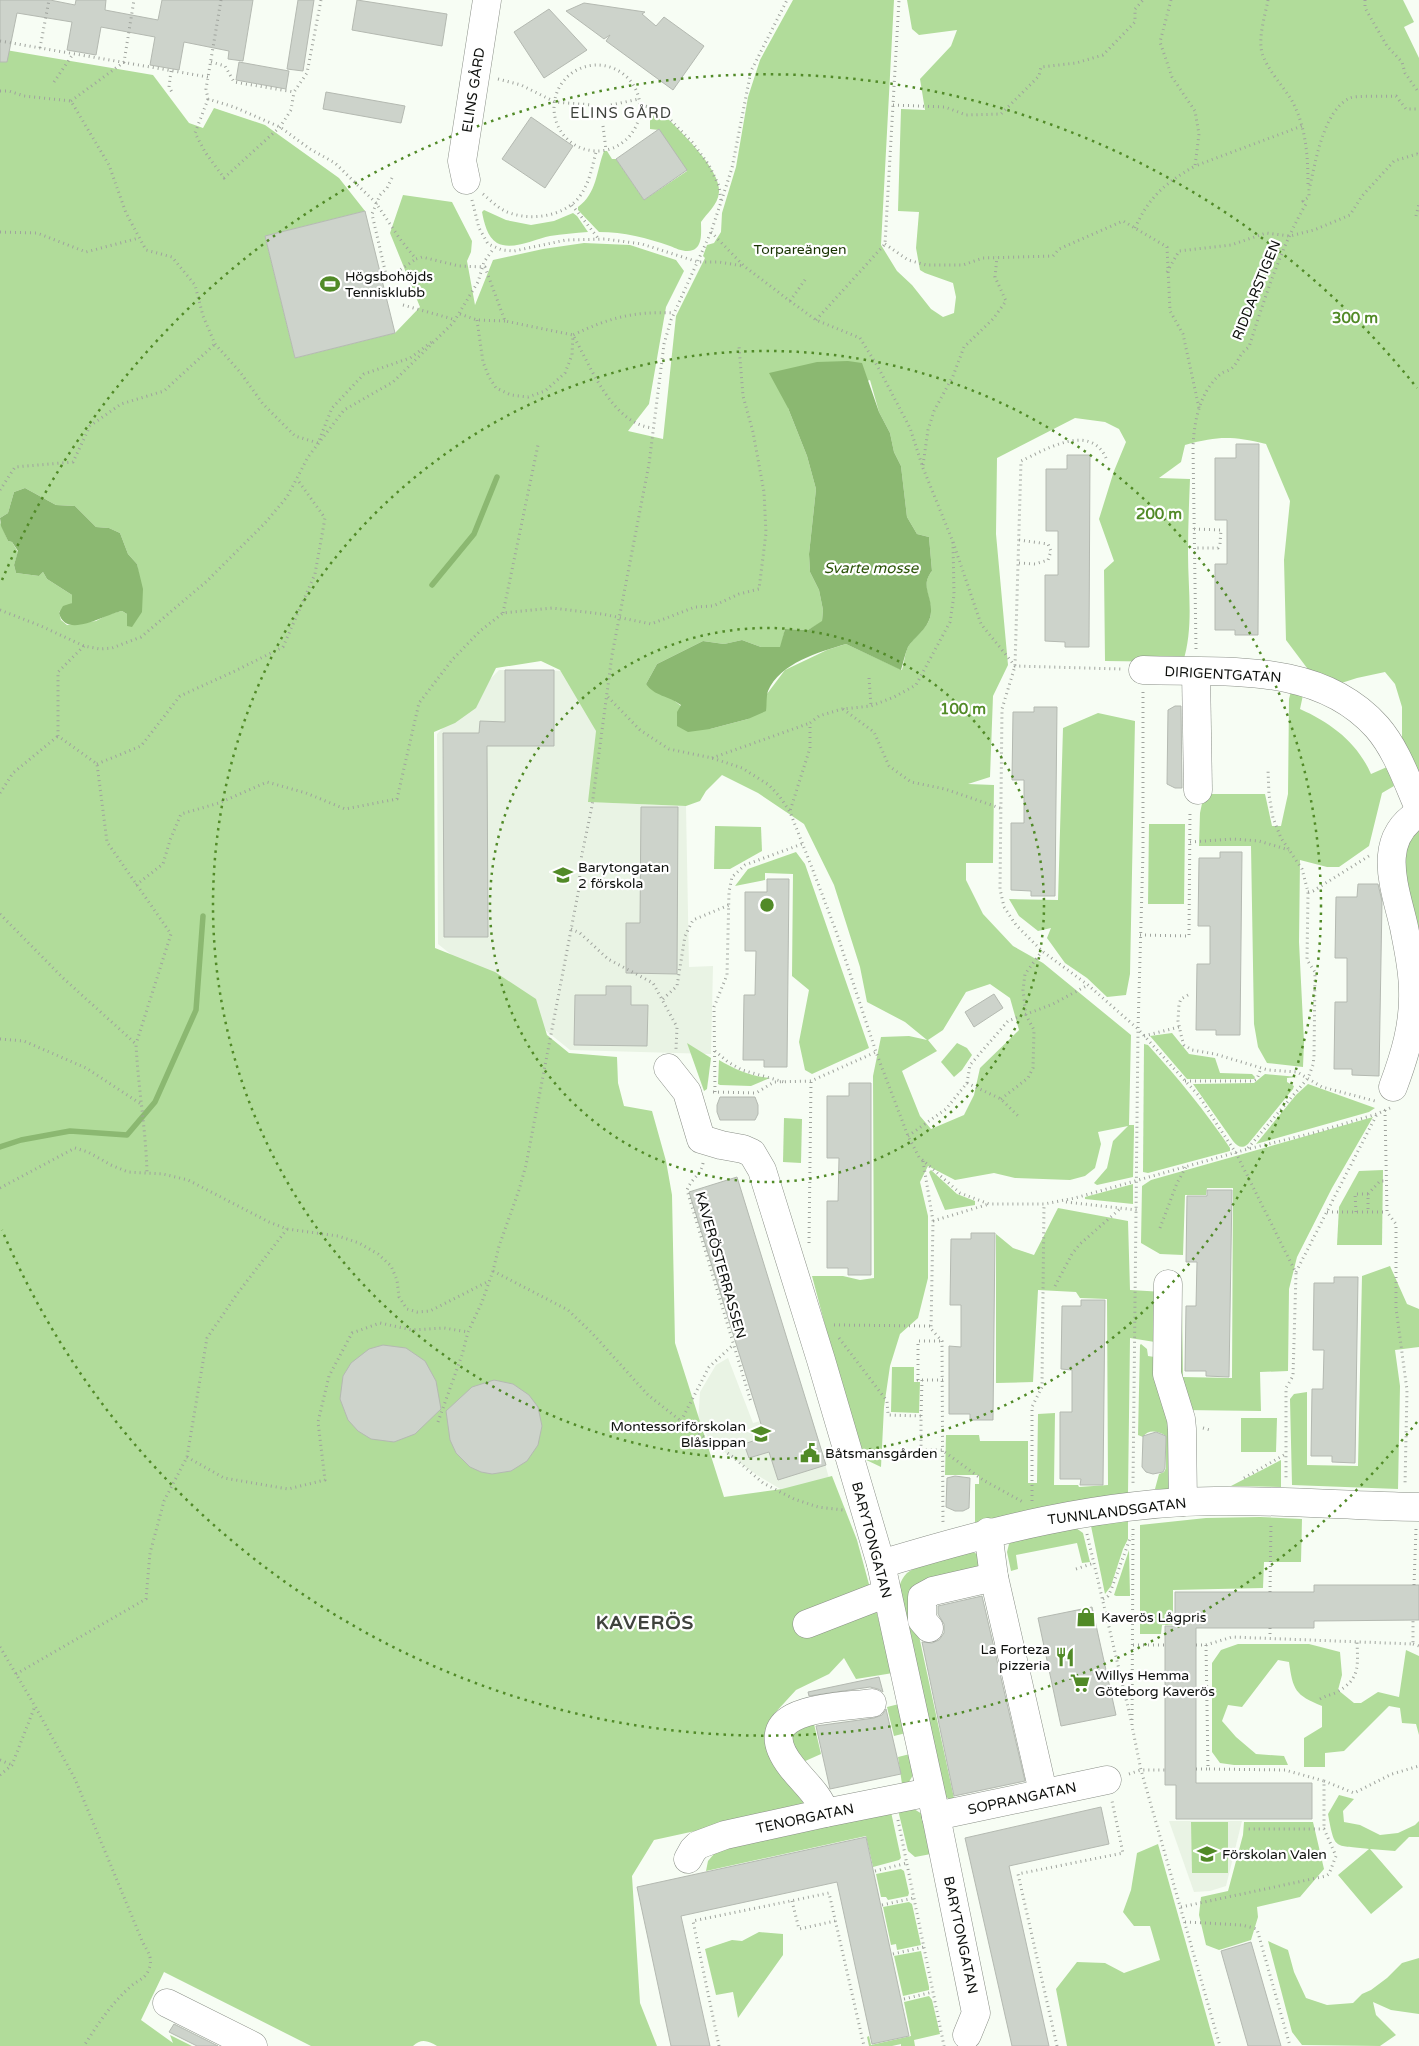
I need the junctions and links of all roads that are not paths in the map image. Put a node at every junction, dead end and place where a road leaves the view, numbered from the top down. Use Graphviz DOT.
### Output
graph roads {
  1 [pos="488,0"];
  2 [pos="466,180"];
  3 [pos="1143,670"];
  4 [pos="1196,672"];
  5 [pos="1198,790"];
  6 [pos="1419,808"];
  7 [pos="1419,813"];
  8 [pos="668,1068"];
  9 [pos="1389,1102"];
  10 [pos="1168,1284"];
  11 [pos="1183,1502"];
  12 [pos="1412,1507"];
  13 [pos="988,1532"];
  14 [pos="881,1564"];
  15 [pos="994,1577"];
  16 [pos="887,1593"];
  17 [pos="807,1624"];
  18 [pos="929,1628"];
  19 [pos="872,1702"];
  20 [pos="1107,1780"];
  21 [pos="1043,1792"];
  22 [pos="933,1804"];
  23 [pos="825,1813"];
  24 [pos="688,1860"];
  25 [pos="167,2003"];
  26 [pos="956,2041"];
  27 [pos="253,2046"];
  1 -- 2 [label="street, ELINS GÅRD"];
  3 -- 4 [label="street, DIRIGENTGATAN"];
  4 -- 5 [label="street"];
  4 -- 6 [label="street, DIRIGENTGATAN"];
  7 -- 9 [label="street"];
  8 -- 14 [label="street, BARYTONGATAN"];
  10 -- 11 [label="street"];
  11 -- 12 [label="street, TUNNLANDSGATAN"];
  11 -- 13 [label="street, TUNNLANDSGATAN"];
  13 -- 14 [label="street, TUNNLANDSGATAN"];
  13 -- 15 [label="street"];
  14 -- 16 [label="street, BARYTONGATAN"];
  15 -- 18 [label="street"];
  15 -- 21 [label="street"];
  16 -- 17 [label="street"];
  16 -- 22 [label="street, BARYTONGATAN"];
  19 -- 23 [label="street"];
  20 -- 21 [label="street, SOPRANGATAN"];
  21 -- 22 [label="street, SOPRANGATAN"];
  22 -- 23 [label="street, TENORGATAN"];
  22 -- 26 [label="street, BARYTONGATAN"];
  23 -- 24 [label="street, TENORGATAN"];
  25 -- 27 [label="street"];
}
